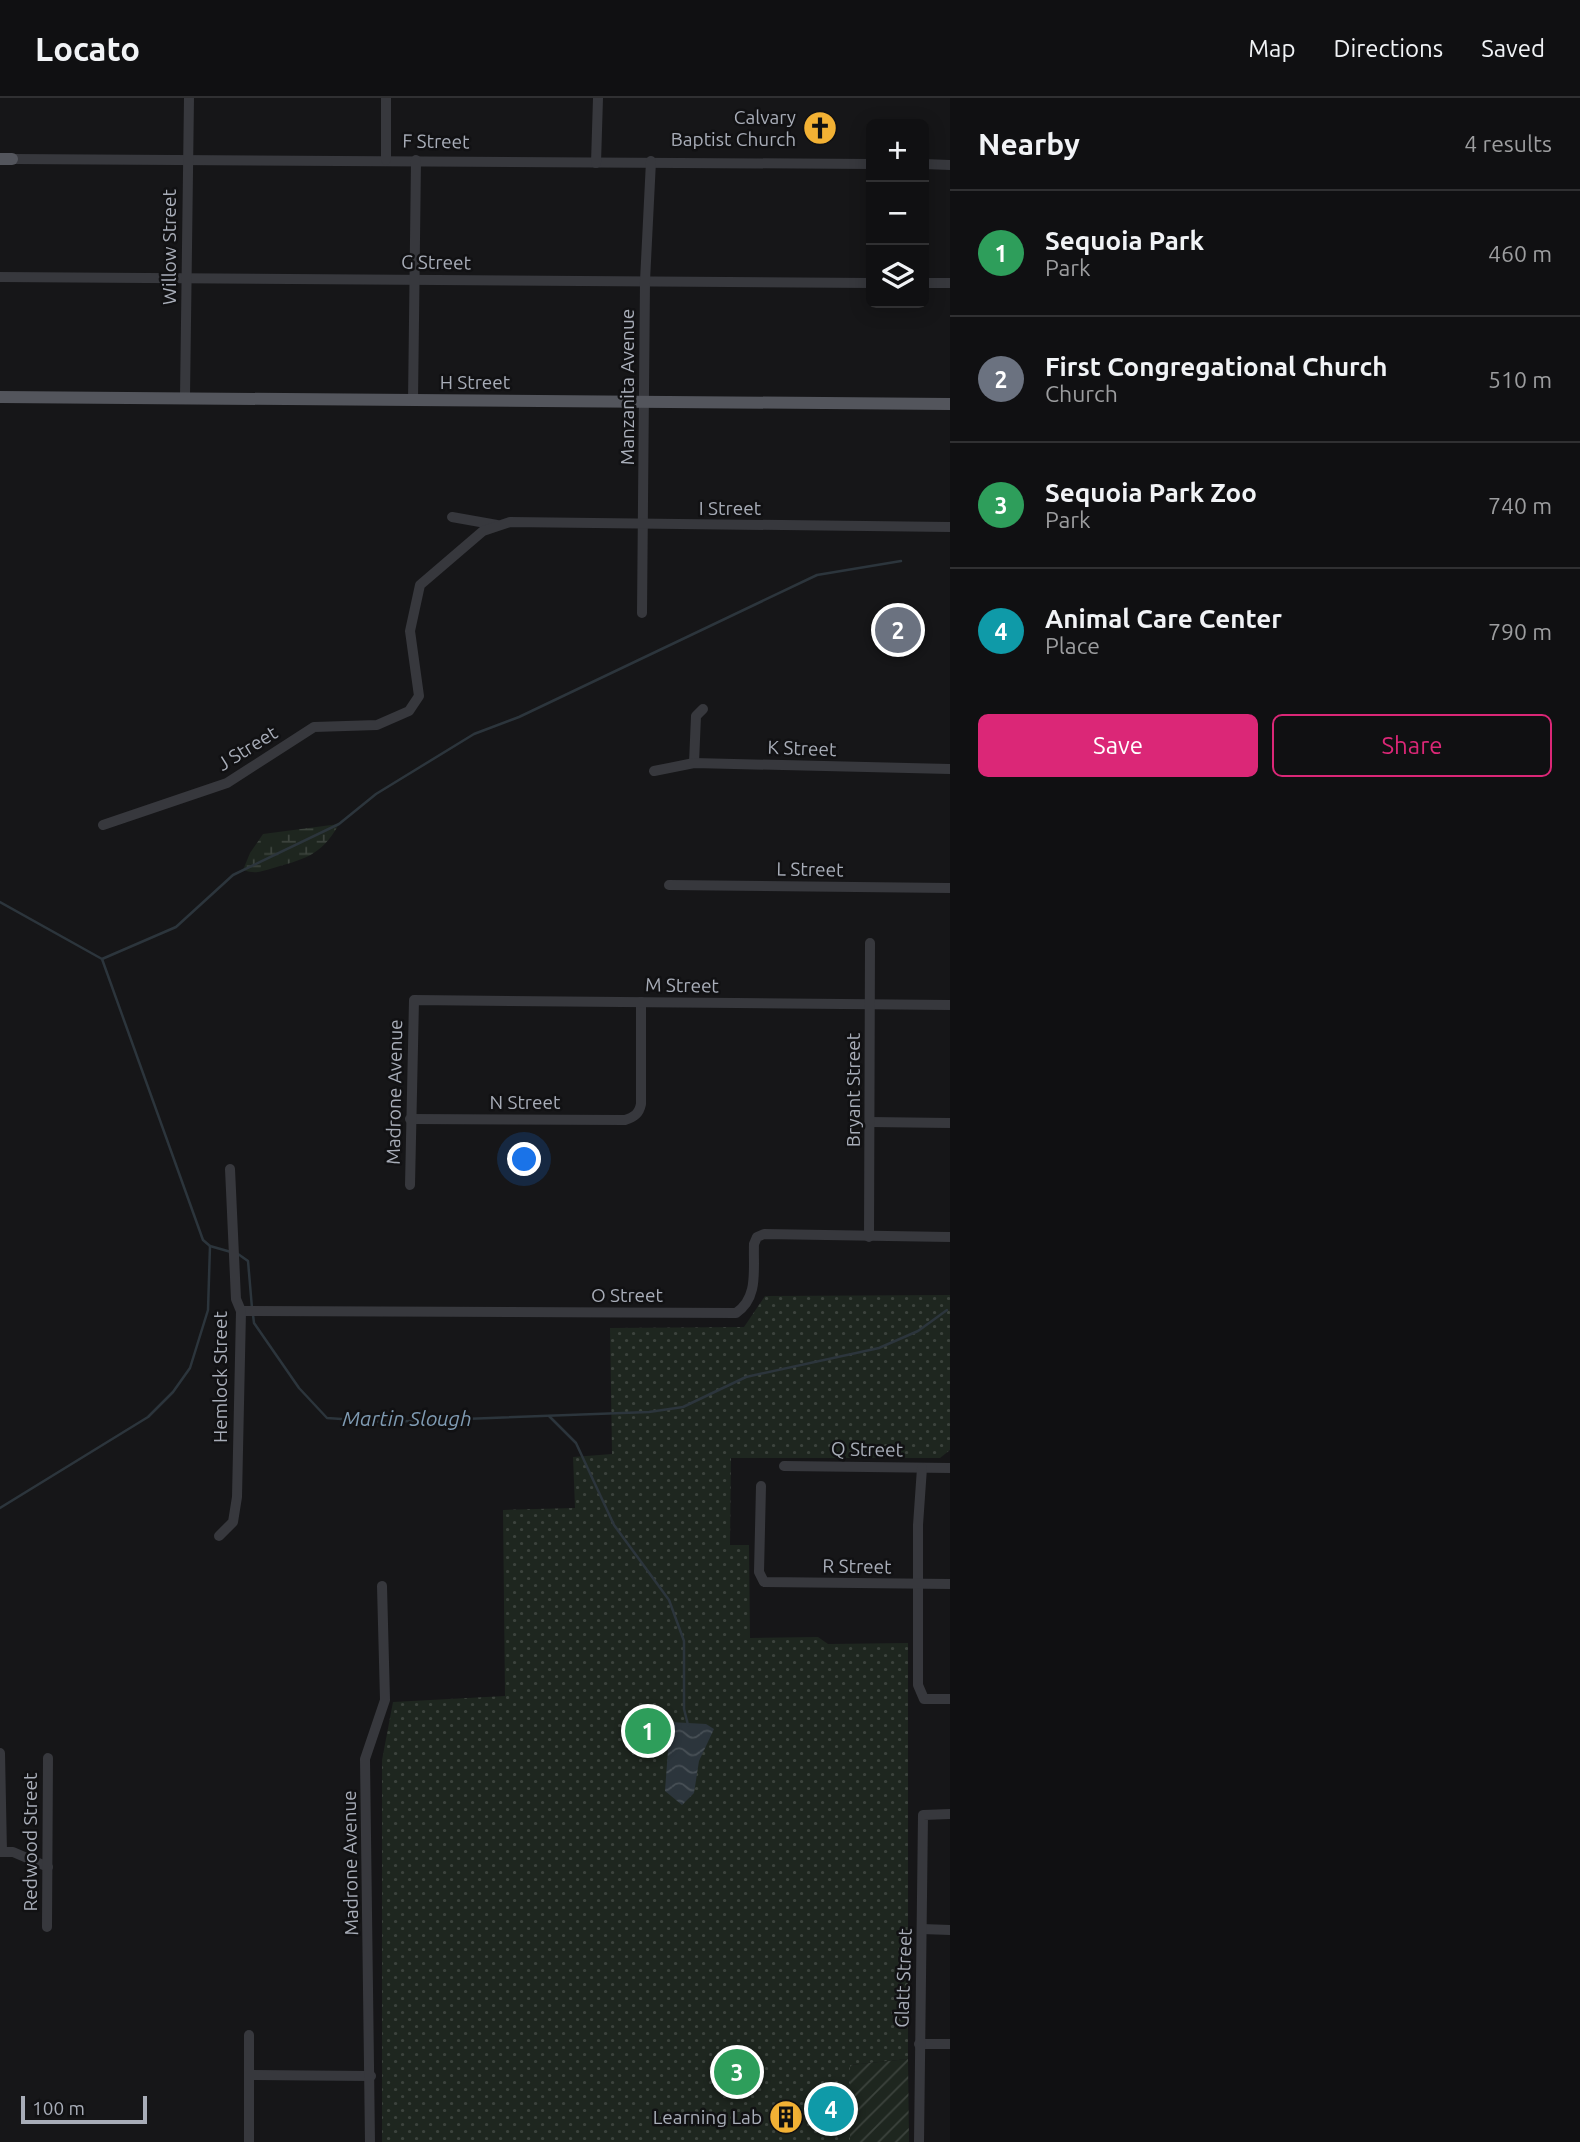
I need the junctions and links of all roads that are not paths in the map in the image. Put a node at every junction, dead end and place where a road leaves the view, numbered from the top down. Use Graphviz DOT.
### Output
graph roads {
  1 [pos="189,98"];
  2 [pos="386,98"];
  3 [pos="598,98"];
  4 [pos="6,159"];
  5 [pos="187,159"];
  6 [pos="386,160"];
  7 [pos="416,160"];
  8 [pos="652,161"];
  9 [pos="596,163"];
  10 [pos="866,164"];
  11 [pos="929,164"];
  12 [pos="950,165"];
  13 [pos="0,277"];
  14 [pos="186,278"];
  15 [pos="415,280"];
  16 [pos="645,281"];
  17 [pos="866,283"];
  18 [pos="929,283"];
  19 [pos="950,283"];
  20 [pos="0,397"];
  21 [pos="185,397"];
  22 [pos="413,401"];
  23 [pos="645,402"];
  24 [pos="950,404"];
  25 [pos="452,517"];
  26 [pos="498,525"];
  27 [pos="644,525"];
  28 [pos="950,527"];
  29 [pos="642,613"];
  30 [pos="703,709"];
  31 [pos="694,763"];
  32 [pos="950,769"];
  33 [pos="654,771"];
  34 [pos="103,825"];
  35 [pos="669,885"];
  36 [pos="950,888"];
  37 [pos="870,943"];
  38 [pos="414,1000"];
  39 [pos="641,1002"];
  40 [pos="871,1005"];
  41 [pos="950,1005"];
  42 [pos="410,1119"];
  43 [pos="870,1122"];
  44 [pos="950,1123"];
  45 [pos="230,1169"];
  46 [pos="410,1185"];
  47 [pos="869,1237"];
  48 [pos="950,1237"];
  49 [pos="241,1311"];
  50 [pos="784,1466"];
  51 [pos="922,1468"];
  52 [pos="950,1468"];
  53 [pos="761,1486"];
  54 [pos="219,1536"];
  55 [pos="917,1584"];
  56 [pos="950,1584"];
  57 [pos="382,1586"];
  58 [pos="950,1699"];
  59 [pos="0,1753"];
  60 [pos="48,1758"];
  61 [pos="950,1814"];
  62 [pos="1,1852"];
  63 [pos="48,1867"];
  64 [pos="47,1927"];
  65 [pos="922,1929"];
  66 [pos="950,1930"];
  67 [pos="249,2035"];
  68 [pos="919,2044"];
  69 [pos="950,2044"];
  70 [pos="249,2075"];
  71 [pos="371,2076"];
  72 [pos="249,2142"];
  73 [pos="370,2142"];
  74 [pos="919,2142"];
  1 -- 5 [label="street, Willow Street"];
  2 -- 6 [label="street"];
  3 -- 9 [label="street"];
  4 -- 5 [label="street, F Street"];
  5 -- 6 [label="street, F Street"];
  5 -- 14 [label="street, Willow Street"];
  6 -- 7 [label="street, F Street"];
  7 -- 9 [label="street, F Street"];
  7 -- 15 [label="street"];
  8 -- 9 [label="street, F Street"];
  8 -- 10 [label="street, F Street"];
  8 -- 16 [label="street, Manzanita Avenue"];
  11 -- 12 [label="street"];
  13 -- 14 [label="street, G Street"];
  14 -- 15 [label="street, G Street"];
  14 -- 21 [label="street, Willow Street"];
  15 -- 16 [label="street, G Street"];
  15 -- 22 [label="street"];
  16 -- 17 [label="street, G Street"];
  16 -- 23 [label="street, Manzanita Avenue"];
  18 -- 19 [label="street"];
  20 -- 21 [label="main road, H Street"];
  21 -- 22 [label="main road, H Street"];
  22 -- 23 [label="main road, H Street"];
  23 -- 24 [label="main road, H Street"];
  23 -- 27 [label="street, Manzanita Avenue"];
  25 -- 26 [label="street"];
  26 -- 27 [label="street, I Street"];
  26 -- 34 [label="street, J Street"];
  27 -- 28 [label="street, I Street"];
  27 -- 29 [label="street, Manzanita Avenue"];
  30 -- 31 [label="street"];
  31 -- 32 [label="street, K Street"];
  31 -- 33 [label="street, K Street"];
  35 -- 36 [label="street, L Street"];
  37 -- 40 [label="street, Bryant Street"];
  38 -- 39 [label="street, M Street"];
  38 -- 42 [label="street, Madrone Avenue"];
  39 -- 40 [label="street, M Street"];
  39 -- 42 [label="street, N Street"];
  40 -- 41 [label="street, M Street"];
  40 -- 43 [label="street, Bryant Street"];
  42 -- 46 [label="street, Madrone Avenue"];
  43 -- 44 [label="street"];
  43 -- 47 [label="street, Bryant Street"];
  45 -- 49 [label="street, Hemlock Street"];
  47 -- 48 [label="street, O Street"];
  47 -- 49 [label="street, O Street"];
  49 -- 54 [label="street, Hemlock Street"];
  50 -- 51 [label="street, Q Street"];
  51 -- 52 [label="street, Q Street"];
  51 -- 55 [label="street"];
  53 -- 55 [label="street, R Street"];
  55 -- 56 [label="street, R Street"];
  55 -- 58 [label="street"];
  57 -- 71 [label="street, Madrone Avenue"];
  59 -- 62 [label="street"];
  60 -- 63 [label="street, Redwood Street"];
  61 -- 65 [label="street, Glatt Street"];
  62 -- 63 [label="street"];
  63 -- 64 [label="street, Redwood Street"];
  65 -- 66 [label="street"];
  65 -- 68 [label="street, Glatt Street"];
  67 -- 70 [label="street"];
  68 -- 69 [label="street"];
  68 -- 74 [label="street, Glatt Street"];
  70 -- 71 [label="street"];
  70 -- 72 [label="street"];
  71 -- 73 [label="street, Madrone Avenue"];
}
